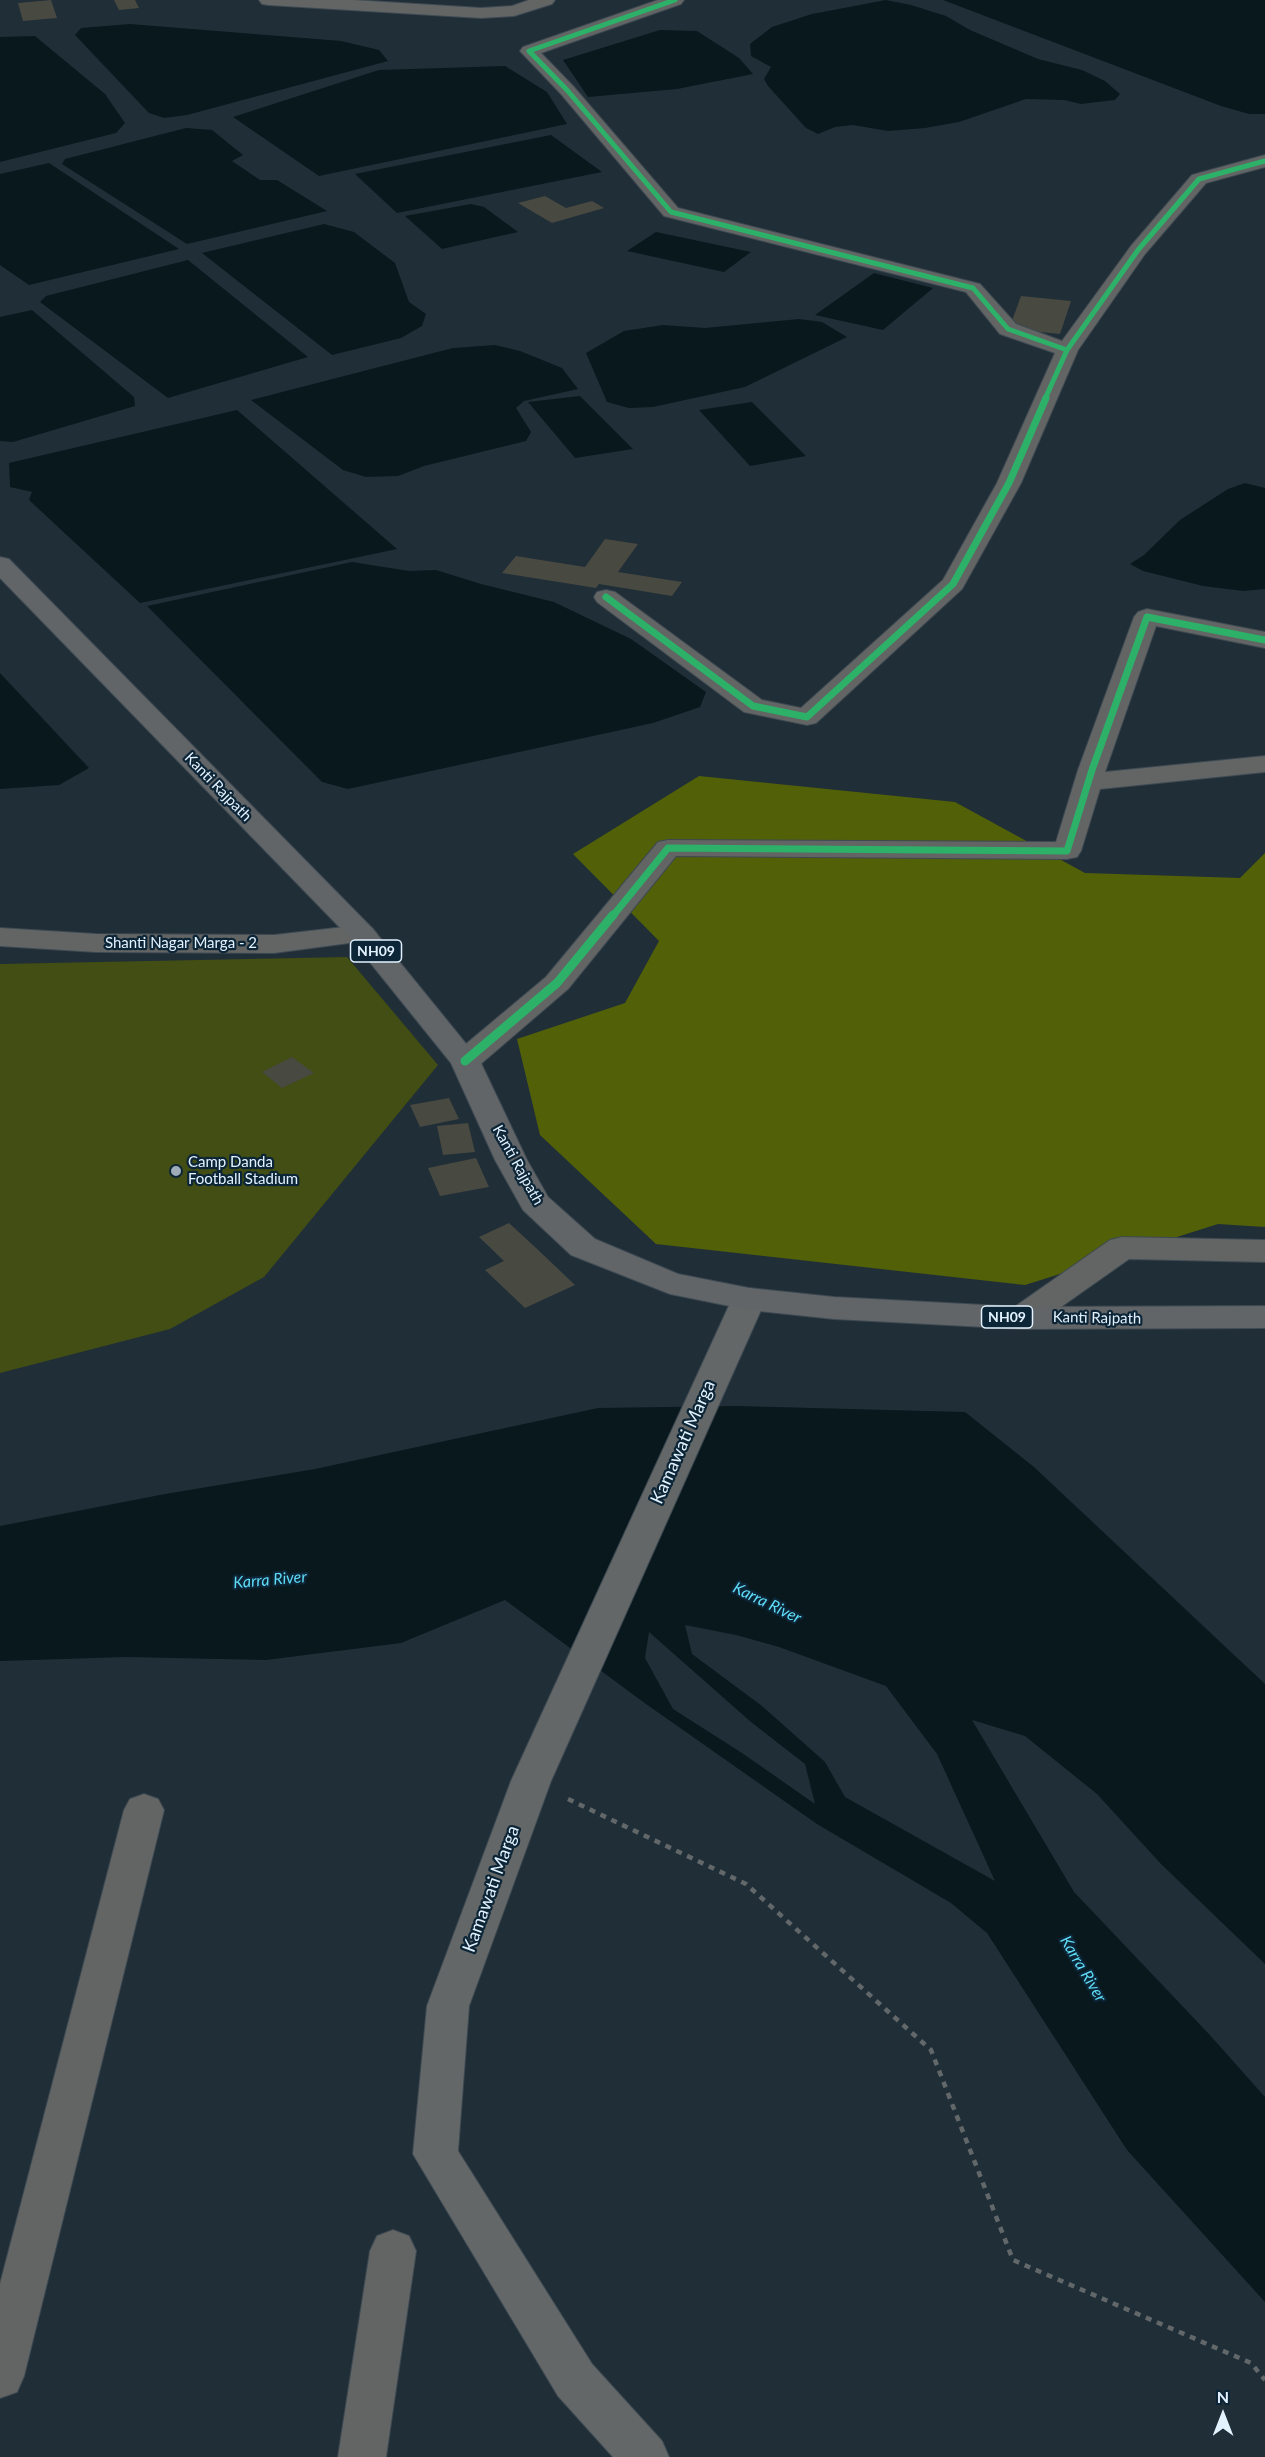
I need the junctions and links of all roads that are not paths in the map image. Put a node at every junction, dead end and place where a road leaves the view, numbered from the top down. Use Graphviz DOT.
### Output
graph roads {
  1 [pos="268,0"];
  2 [pos="546,0"];
  3 [pos="675,0"];
  4 [pos="1265,161"];
  5 [pos="1067,350"];
  6 [pos="0,564"];
  7 [pos="606,597"];
  8 [pos="1265,640"];
  9 [pos="1265,764"];
  10 [pos="1088,782"];
  11 [pos="362,934"];
  12 [pos="0,937"];
  13 [pos="465,1061"];
  14 [pos="1265,1251"];
  15 [pos="749,1299"];
  16 [pos="1265,1317"];
  17 [pos="1022,1318"];
  18 [pos="144,1810"];
  19 [pos="393,2251"];
  20 [pos="0,2376"];
  21 [pos="362,2457"];
  22 [pos="645,2457"];
  1 -- 2 [label="street"];
  3 -- 5 [label="street"];
  4 -- 5 [label="street"];
  5 -- 7 [label="street"];
  6 -- 11 [label="main road, Kanti Rajpath / NH09"];
  8 -- 10 [label="street"];
  9 -- 10 [label="street"];
  10 -- 13 [label="street"];
  11 -- 12 [label="street, Shanti Nagar Marga - 2"];
  11 -- 13 [label="main road, Kanti Rajpath / NH09"];
  13 -- 15 [label="main road, Kanti Rajpath / NH09"];
  14 -- 17 [label="street"];
  15 -- 17 [label="main road, Kanti Rajpath / NH09"];
  15 -- 22 [label="main road, Kamawati Marga"];
  16 -- 17 [label="main road, Kanti Rajpath / NH09"];
  18 -- 20 [label="street"];
  19 -- 21 [label="street"];
}
